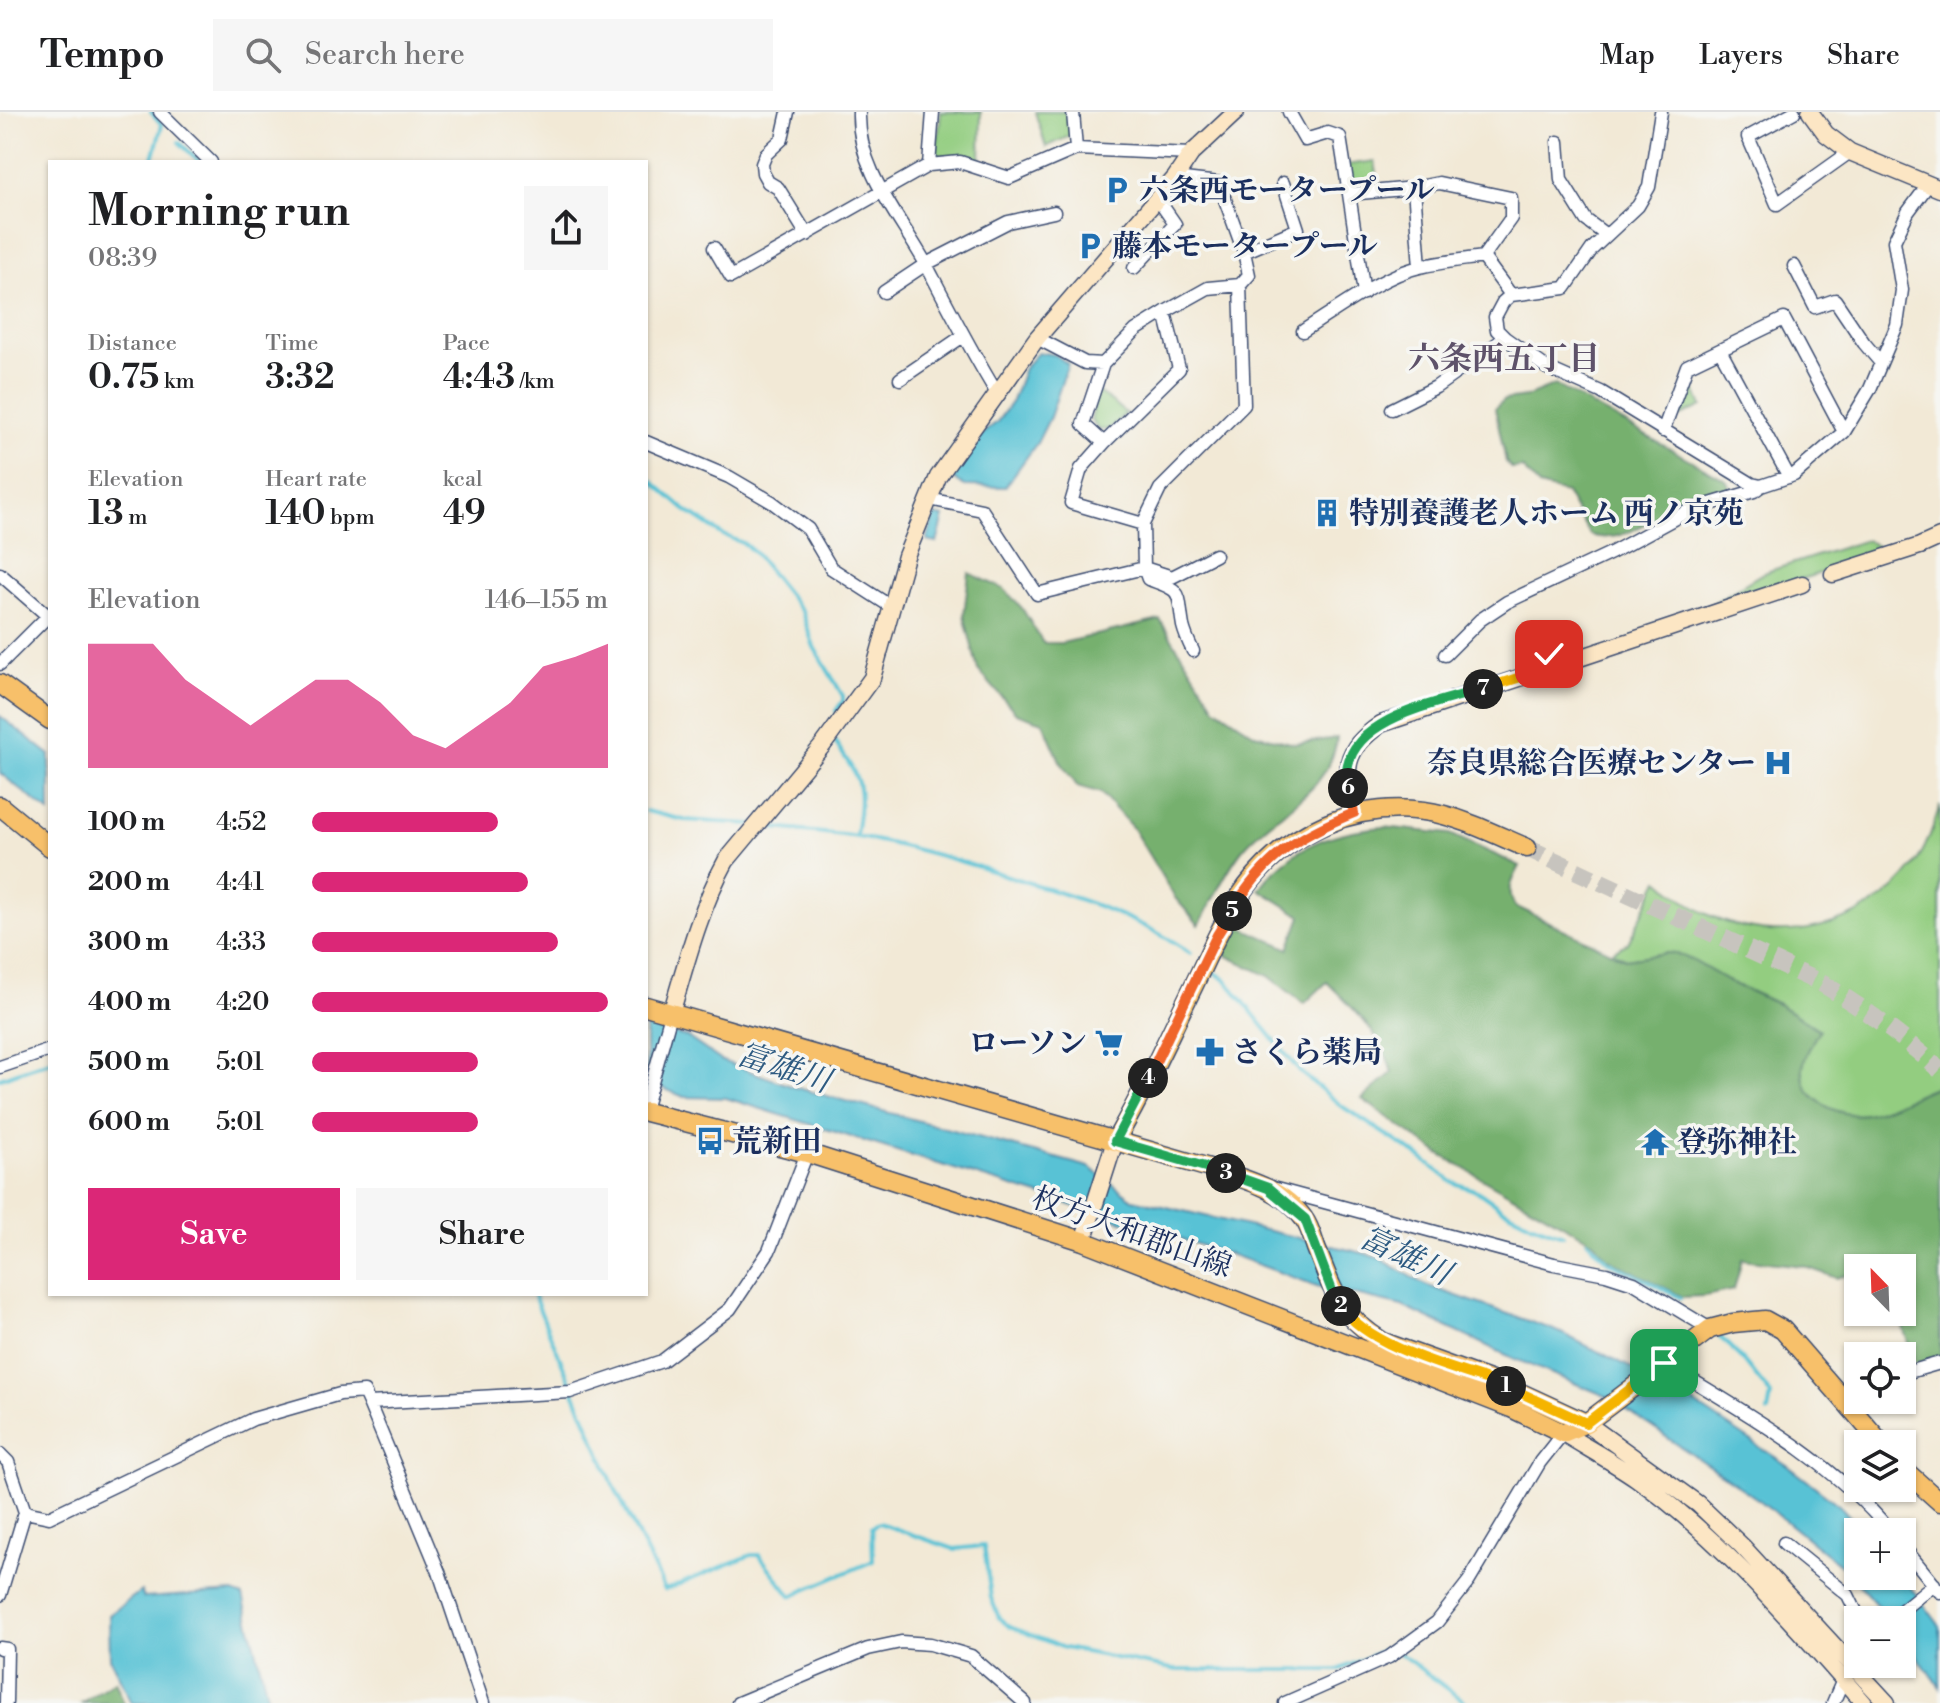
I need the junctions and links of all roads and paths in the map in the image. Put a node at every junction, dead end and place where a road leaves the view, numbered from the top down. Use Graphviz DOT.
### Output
graph roads {
  1 [pos="160,112"];
  2 [pos="788,112"];
  3 [pos="859,112"];
  4 [pos="933,112"];
  5 [pos="1073,112"];
  6 [pos="1236,112"];
  7 [pos="1289,112"];
  8 [pos="1661,112"];
  9 [pos="1794,112"];
  10 [pos="1810,112"];
  11 [pos="1558,142"];
  12 [pos="1076,149"];
  13 [pos="1850,152"];
  14 [pos="1191,154"];
  15 [pos="209,160"];
  16 [pos="929,165"];
  17 [pos="1175,178"];
  18 [pos="1283,183"];
  19 [pos="1934,187"];
  20 [pos="1414,188"];
  21 [pos="883,191"];
  22 [pos="1349,194"];
  23 [pos="1157,198"];
  24 [pos="1054,212"];
  25 [pos="807,235"];
  26 [pos="1606,235"];
  27 [pos="714,248"];
  28 [pos="1244,252"];
  29 [pos="1483,257"];
  30 [pos="926,264"];
  31 [pos="1794,266"];
  32 [pos="1420,267"];
  33 [pos="1134,268"];
  34 [pos="1240,285"];
  35 [pos="884,292"];
  36 [pos="1364,293"];
  37 [pos="1511,295"];
  38 [pos="1165,312"];
  39 [pos="1303,331"];
  40 [pos="963,336"];
  41 [pos="1037,338"];
  42 [pos="1505,338"];
  43 [pos="1720,350"];
  44 [pos="1881,363"];
  45 [pos="1103,364"];
  46 [pos="900,379"];
  47 [pos="998,395"];
  48 [pos="1392,409"];
  49 [pos="1663,431"];
  50 [pos="1844,432"];
  51 [pos="648,443"];
  52 [pos="1104,443"];
  53 [pos="1789,477"];
  54 [pos="1761,486"];
  55 [pos="929,499"];
  56 [pos="1143,524"];
  57 [pos="1940,537"];
  58 [pos="1215,555"];
  59 [pos="1144,568"];
  60 [pos="0,574"];
  61 [pos="1833,574"];
  62 [pos="1802,584"];
  63 [pos="890,606"];
  64 [pos="48,614"];
  65 [pos="48,616"];
  66 [pos="1193,651"];
  67 [pos="1445,655"];
  68 [pos="0,664"];
  69 [pos="0,684"];
  70 [pos="48,719"];
  71 [pos="0,806"];
  72 [pos="1354,813"];
  73 [pos="48,845"];
  74 [pos="1527,848"];
  75 [pos="648,1007"];
  76 [pos="669,1020"];
  77 [pos="48,1051"];
  78 [pos="0,1067"];
  79 [pos="648,1099"];
  80 [pos="648,1103"];
  81 [pos="1113,1146"];
  82 [pos="807,1153"];
  83 [pos="1268,1188"];
  84 [pos="1084,1237"];
  85 [pos="1710,1329"];
  86 [pos="1664,1363"];
  87 [pos="1940,1363"];
  88 [pos="1916,1370"];
  89 [pos="1844,1387"];
  90 [pos="369,1403"];
  91 [pos="1591,1419"];
  92 [pos="1563,1433"];
  93 [pos="0,1454"];
  94 [pos="1916,1481"];
  95 [pos="1940,1502"];
  96 [pos="25,1512"];
  97 [pos="1880,1518"];
  98 [pos="1784,1543"];
  99 [pos="1916,1562"];
  100 [pos="1937,1588"];
  101 [pos="0,1595"];
  102 [pos="1853,1606"];
  103 [pos="1911,1606"];
  104 [pos="0,1648"];
  105 [pos="1844,1660"];
  106 [pos="1844,1662"];
  107 [pos="1846,1678"];
  108 [pos="1855,1678"];
  109 [pos="1861,1678"];
  110 [pos="6,1703"];
  111 [pos="483,1703"];
  112 [pos="738,1703"];
  113 [pos="1025,1703"];
  114 [pos="1285,1703"];
  115 [pos="1833,1703"];
  116 [pos="1864,1703"];
  117 [pos="1887,1703"];
  1 -- 15 [label="street"];
  2 -- 25 [label="street"];
  3 -- 21 [label="street"];
  4 -- 16 [label="street"];
  5 -- 12 [label="street"];
  6 -- 14 [label="street"];
  7 -- 22 [label="street"];
  8 -- 26 [label="street"];
  9 -- 13 [label="street"];
  10 -- 13 [label="street"];
  11 -- 26 [label="street"];
  12 -- 14 [label="street"];
  12 -- 16 [label="street"];
  13 -- 19 [label="street"];
  14 -- 17 [label="street"];
  16 -- 21 [label="street"];
  17 -- 23 [label="street"];
  17 -- 28 [label="street"];
  18 -- 28 [label="street"];
  19 -- 44 [label="street"];
  20 -- 22 [label="street"];
  20 -- 29 [label="street"];
  20 -- 32 [label="street"];
  21 -- 25 [label="street"];
  21 -- 30 [label="street"];
  22 -- 36 [label="street"];
  23 -- 33 [label="street"];
  23 -- 41 [label="street"];
  24 -- 30 [label="street"];
  25 -- 27 [label="street"];
  26 -- 37 [label="street"];
  28 -- 34 [label="street"];
  29 -- 32 [label="street"];
  29 -- 37 [label="street"];
  30 -- 35 [label="street"];
  30 -- 40 [label="street"];
  31 -- 44 [label="street"];
  32 -- 36 [label="street"];
  34 -- 38 [label="street"];
  34 -- 56 [label="street"];
  36 -- 39 [label="street"];
  37 -- 42 [label="street"];
  38 -- 45 [label="street"];
  38 -- 52 [label="street"];
  40 -- 46 [label="street"];
  40 -- 47 [label="street"];
  41 -- 45 [label="street"];
  41 -- 47 [label="street"];
  42 -- 48 [label="street"];
  42 -- 49 [label="street"];
  43 -- 49 [label="street"];
  43 -- 50 [label="street"];
  43 -- 53 [label="street"];
  44 -- 50 [label="street"];
  45 -- 52 [label="street"];
  47 -- 55 [label="street"];
  49 -- 54 [label="street"];
  50 -- 53 [label="street"];
  51 -- 63 [label="street"];
  52 -- 56 [label="street"];
  53 -- 54 [label="street"];
  54 -- 67 [label="street"];
  55 -- 59 [label="street"];
  55 -- 63 [label="street"];
  56 -- 59 [label="street"];
  57 -- 61 [label="street"];
  58 -- 59 [label="street"];
  59 -- 66 [label="street"];
  60 -- 64 [label="street"];
  62 -- 72 [label="street"];
  63 -- 76 [label="street"];
  65 -- 68 [label="street"];
  69 -- 70 [label="main road"];
  71 -- 73 [label="main road"];
  72 -- 74 [label="main road"];
  72 -- 81 [label="main road"];
  75 -- 76 [label="main road"];
  76 -- 79 [label="street"];
  76 -- 81 [label="main road"];
  77 -- 78 [label="street"];
  80 -- 82 [label="main road, 枚方大和郡山線"];
  81 -- 83 [label="main road"];
  81 -- 84 [label="street"];
  82 -- 84 [label="main road, 枚方大和郡山線"];
  82 -- 90 [label="street"];
  83 -- 85 [label="street"];
  83 -- 91 [label="main road"];
  84 -- 92 [label="main road, 枚方大和郡山線"];
  85 -- 86 [label="main road"];
  85 -- 89 [label="main road"];
  86 -- 91 [label="main road"];
  86 -- 97 [label="street"];
  87 -- 88 [label="street"];
  90 -- 96 [label="street"];
  90 -- 111 [label="street"];
  91 -- 92 [label="main road"];
  91 -- 105 [label="street"];
  92 -- 106 [label="street"];
  92 -- 114 [label="street"];
  93 -- 96 [label="street"];
  94 -- 95 [label="main road"];
  96 -- 101 [label="street"];
  98 -- 102 [label="street"];
  99 -- 100 [label="street"];
  100 -- 103 [label="street"];
  104 -- 110 [label="street"];
  107 -- 115 [label="street"];
  108 -- 116 [label="street"];
  109 -- 117 [label="street"];
  112 -- 113 [label="street"];
}
